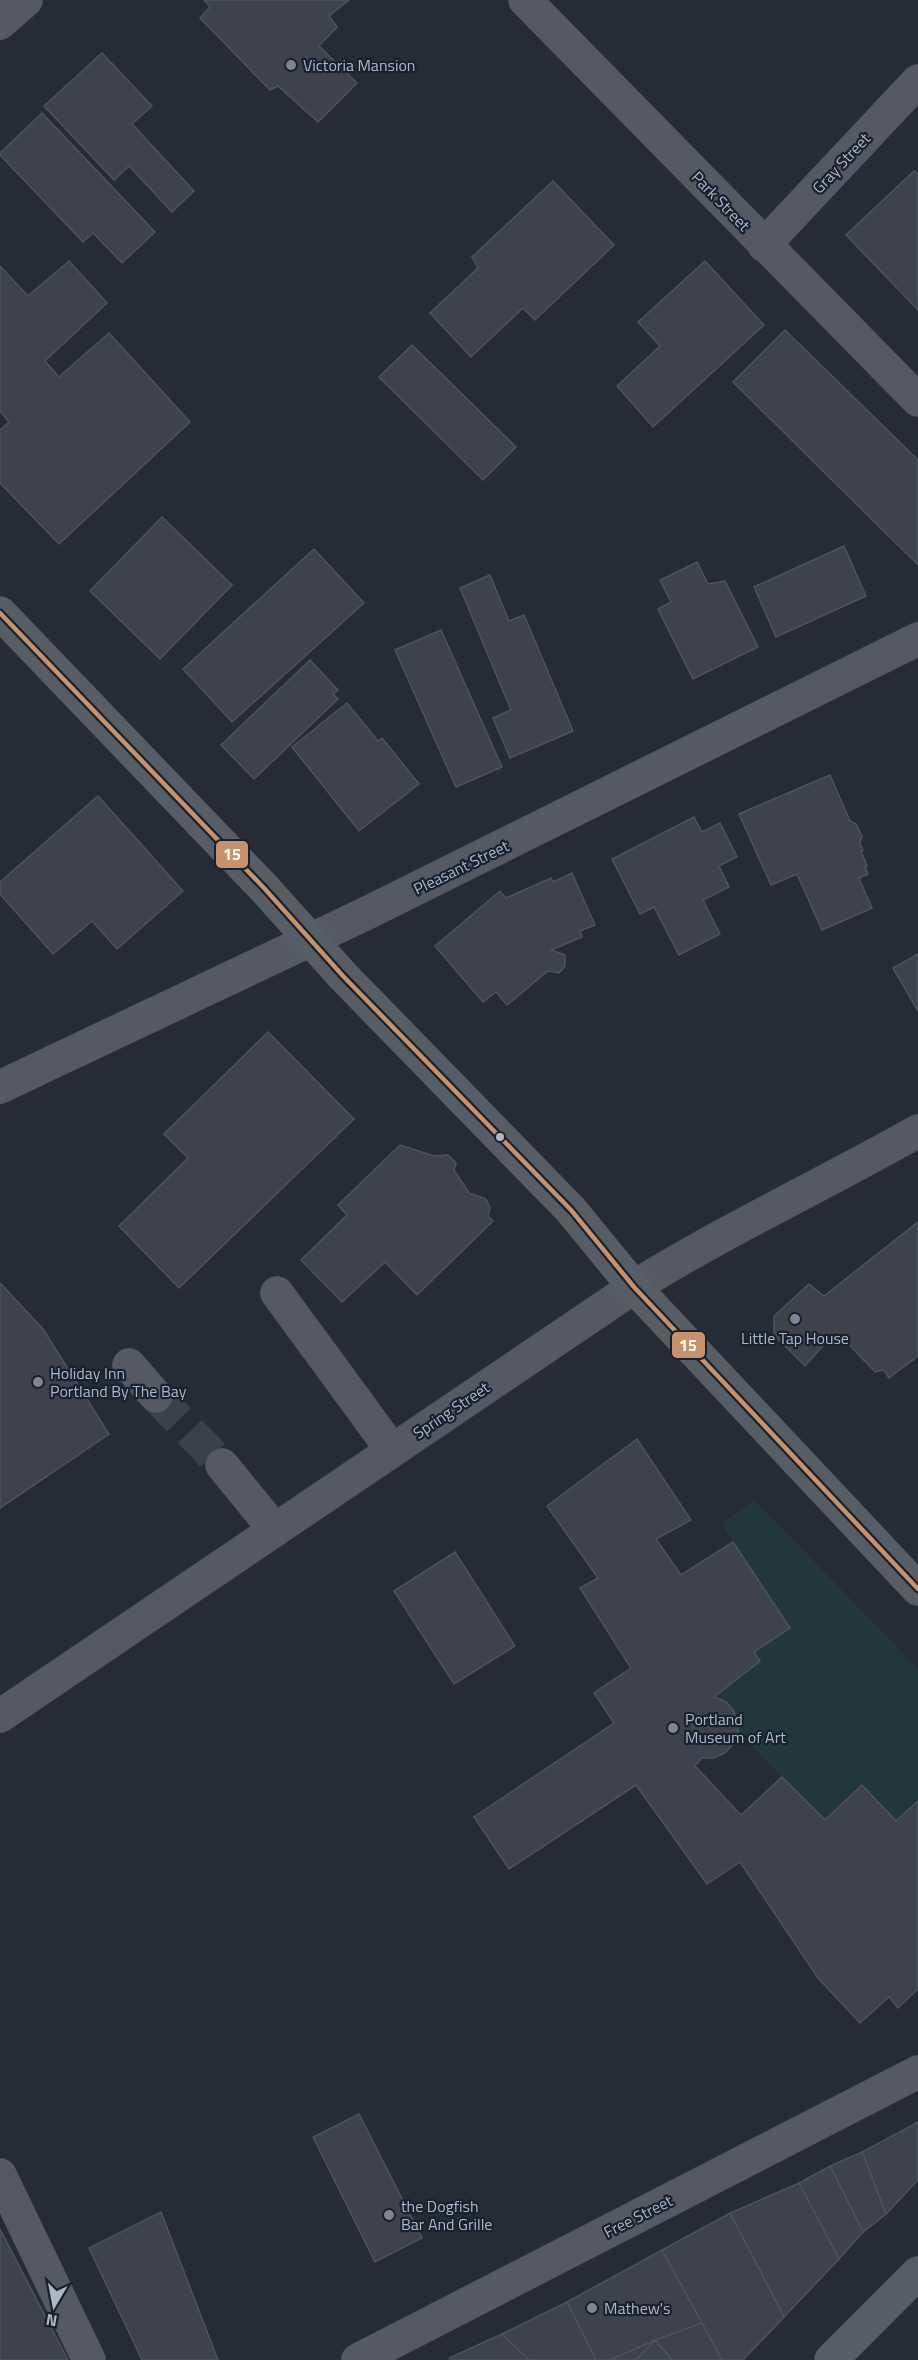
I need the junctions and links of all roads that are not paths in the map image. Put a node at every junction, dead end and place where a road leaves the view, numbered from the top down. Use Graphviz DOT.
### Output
graph roads {
  1 [pos="26,0"];
  2 [pos="535,3"];
  3 [pos="0,23"];
  4 [pos="918,81"];
  5 [pos="764,245"];
  6 [pos="918,400"];
  7 [pos="0,613"];
  8 [pos="918,639"];
  9 [pos="311,940"];
  10 [pos="0,1087"];
  11 [pos="918,1131"];
  12 [pos="634,1287"];
  13 [pos="277,1293"];
  14 [pos="129,1365"];
  15 [pos="156,1396"];
  16 [pos="392,1450"];
  17 [pos="222,1465"];
  18 [pos="275,1530"];
  19 [pos="918,1589"];
  20 [pos="0,1716"];
  21 [pos="918,2072"];
  22 [pos="0,2175"];
  23 [pos="918,2273"];
  24 [pos="89,2360"];
  25 [pos="358,2360"];
  26 [pos="831,2360"];
  1 -- 3 [label="street"];
  2 -- 5 [label="street, Park Street"];
  4 -- 5 [label="street, Gray Street"];
  5 -- 6 [label="street, Park Street"];
  7 -- 9 [label="main road"];
  8 -- 9 [label="street, Pleasant Street"];
  9 -- 10 [label="street, Pleasant Street"];
  9 -- 12 [label="main road"];
  11 -- 12 [label="street, Spring Street"];
  12 -- 16 [label="street, Spring Street"];
  12 -- 19 [label="main road"];
  13 -- 16 [label="street"];
  14 -- 15 [label="street"];
  16 -- 18 [label="street, Spring Street"];
  17 -- 18 [label="street"];
  18 -- 20 [label="street, Spring Street"];
  21 -- 25 [label="street, Free Street"];
  22 -- 24 [label="street"];
  23 -- 26 [label="main road"];
}
